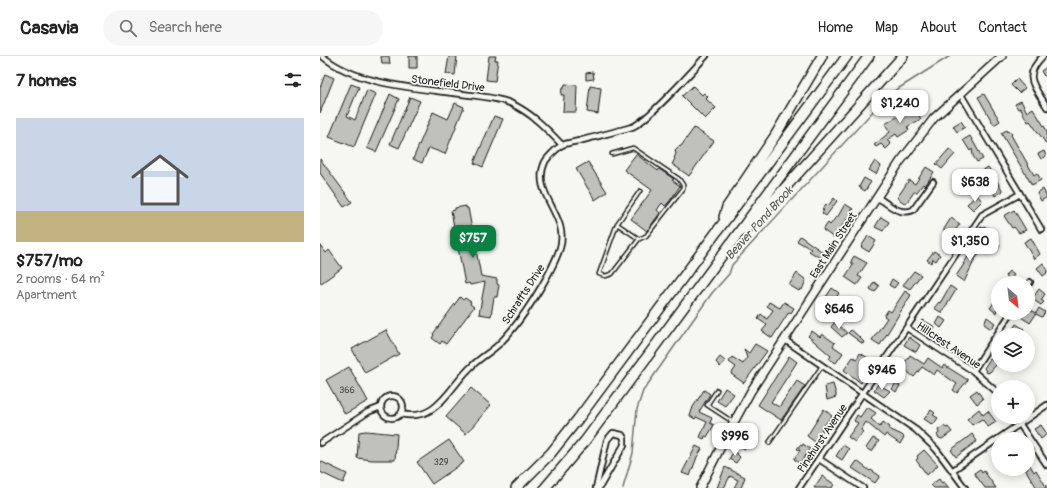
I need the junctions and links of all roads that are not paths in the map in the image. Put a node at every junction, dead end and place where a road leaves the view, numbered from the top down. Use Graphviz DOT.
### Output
graph roads {
  1 [pos="322,56"];
  2 [pos="706,56"];
  3 [pos="822,56"];
  4 [pos="847,56"];
  5 [pos="869,56"];
  6 [pos="903,56"];
  7 [pos="1002,56"];
  8 [pos="1043,56"];
  9 [pos="960,92"];
  10 [pos="1047,107"];
  11 [pos="562,145"];
  12 [pos="612,154"];
  13 [pos="933,182"];
  14 [pos="640,191"];
  15 [pos="1020,194"];
  16 [pos="877,197"];
  17 [pos="616,224"];
  18 [pos="722,224"];
  19 [pos="1041,229"];
  20 [pos="737,235"];
  21 [pos="639,239"];
  22 [pos="1007,320"];
  23 [pos="907,328"];
  24 [pos="785,340"];
  25 [pos="822,366"];
  26 [pos="974,371"];
  27 [pos="991,387"];
  28 [pos="717,390"];
  29 [pos="863,393"];
  30 [pos="1047,404"];
  31 [pos="381,407"];
  32 [pos="1035,413"];
  33 [pos="401,414"];
  34 [pos="733,422"];
  35 [pos="1020,424"];
  36 [pos="320,442"];
  37 [pos="769,443"];
  38 [pos="818,459"];
  39 [pos="1047,464"];
  40 [pos="953,470"];
  41 [pos="516,488"];
  42 [pos="545,488"];
  43 [pos="598,488"];
  44 [pos="700,488"];
  45 [pos="799,488"];
  46 [pos="862,488"];
  47 [pos="965,488"];
  1 -- 11 [label="street, Stonefield Drive"];
  2 -- 11 [label="street"];
  3 -- 18 [label="highway"];
  4 -- 18 [label="highway"];
  5 -- 20 [label="highway"];
  6 -- 20 [label="highway"];
  7 -- 9 [label="main road, East Main Street"];
  8 -- 10 [label="street"];
  9 -- 15 [label="street"];
  9 -- 16 [label="main road, East Main Street"];
  11 -- 33 [label="street, Schraffts Drive"];
  12 -- 21 [label="lane"];
  13 -- 16 [label="street"];
  14 -- 17 [label="lane"];
  15 -- 19 [label="street"];
  15 -- 23 [label="street, Pinehurst Avenue"];
  16 -- 24 [label="main road, East Main Street"];
  17 -- 21 [label="lane"];
  17 -- 21 [label="lane"];
  18 -- 41 [label="highway"];
  20 -- 42 [label="highway"];
  22 -- 26 [label="street"];
  23 -- 26 [label="street, Hillcrest Avenue"];
  23 -- 29 [label="street, Pinehurst Avenue"];
  24 -- 25 [label="street"];
  24 -- 34 [label="main road, East Main Street"];
  25 -- 29 [label="street"];
  25 -- 37 [label="lane"];
  26 -- 27 [label="street, Hillcrest Avenue"];
  28 -- 34 [label="lane"];
  29 -- 38 [label="street, Pinehurst Avenue"];
  29 -- 40 [label="street"];
  30 -- 32 [label="street"];
  31 -- 33 [label="street, Schraffts Drive"];
  31 -- 33 [label="street"];
  31 -- 36 [label="street"];
  34 -- 44 [label="main road, East Main Street"];
  35 -- 39 [label="street"];
  35 -- 40 [label="street"];
  38 -- 45 [label="street, Pinehurst Avenue"];
  38 -- 46 [label="street"];
  40 -- 47 [label="street"];
  43 -- 43 [label="street"];
}
